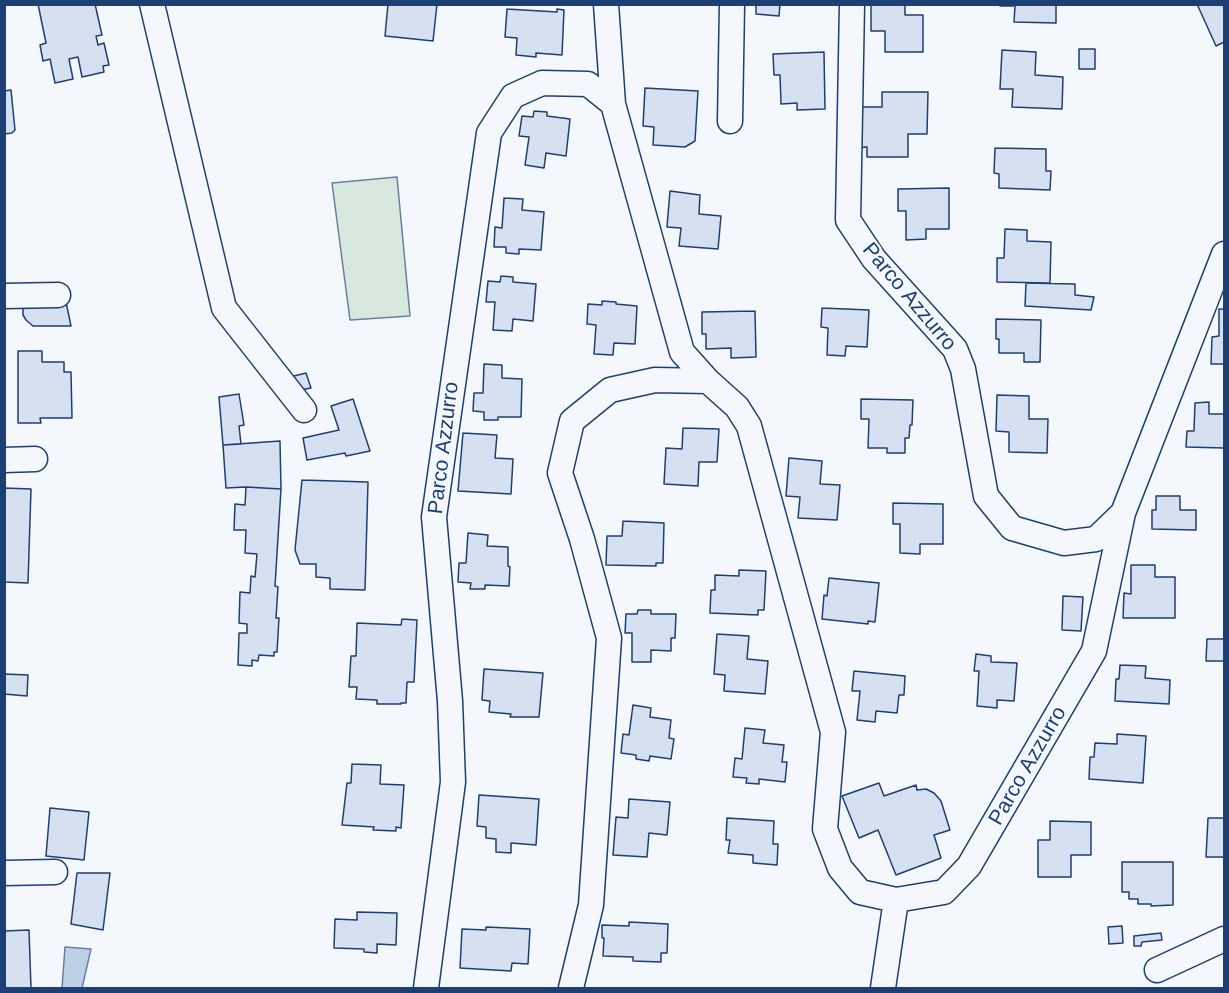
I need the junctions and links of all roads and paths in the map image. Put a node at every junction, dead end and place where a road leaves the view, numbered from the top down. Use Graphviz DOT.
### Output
graph roads {
  1 [pos="152,4"];
  2 [pos="606,4"];
  3 [pos="732,4"];
  4 [pos="852,4"];
  5 [pos="613,104"];
  6 [pos="730,121"];
  7 [pos="1224,254"];
  8 [pos="58,295"];
  9 [pos="4,296"];
  10 [pos="708,381"];
  11 [pos="304,410"];
  12 [pos="35,459"];
  13 [pos="4,460"];
  14 [pos="1123,513"];
  15 [pos="55,872"];
  16 [pos="4,873"];
  17 [pos="896,900"];
  18 [pos="1224,939"];
  19 [pos="1157,970"];
  20 [pos="426,988"];
  21 [pos="571,988"];
  22 [pos="883,988"];
  1 -- 11 [label="street"];
  2 -- 5 [label="street, Parco Azzurro"];
  3 -- 6 [label="street"];
  4 -- 14 [label="street, Parco Azzurro"];
  5 -- 10 [label="street, Parco Azzurro"];
  5 -- 20 [label="street, Parco Azzurro"];
  7 -- 14 [label="street, Parco Azzurro"];
  8 -- 9 [label="street"];
  10 -- 17 [label="street, Parco Azzurro"];
  10 -- 21 [label="street"];
  12 -- 13 [label="street"];
  14 -- 17 [label="street, Parco Azzurro"];
  15 -- 16 [label="street"];
  17 -- 22 [label="street"];
  18 -- 19 [label="street"];
}
